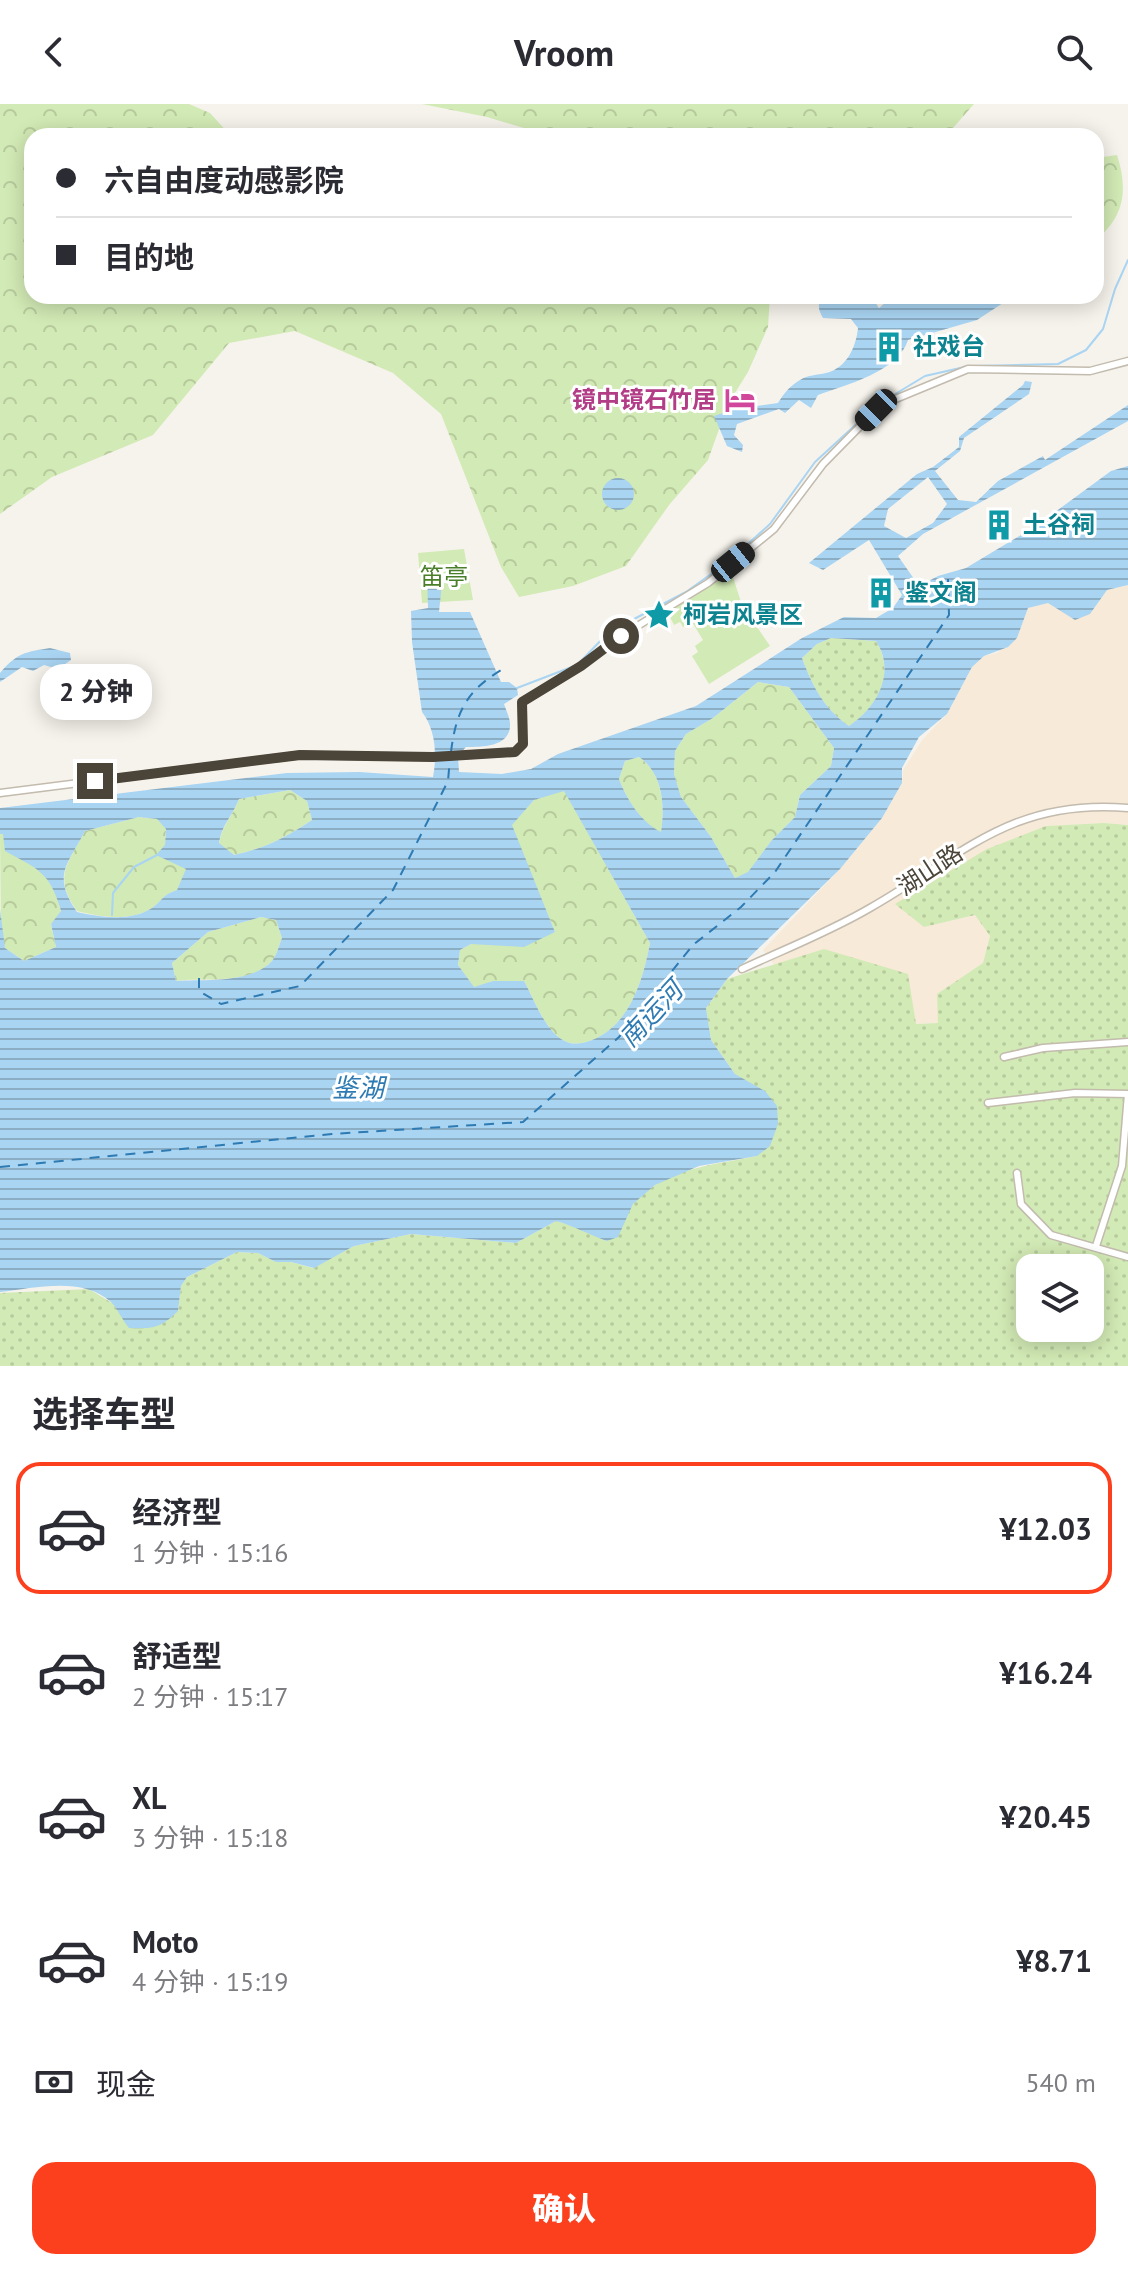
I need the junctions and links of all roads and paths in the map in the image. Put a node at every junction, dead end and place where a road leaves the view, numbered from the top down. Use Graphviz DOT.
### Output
graph roads {
  1 [pos="1128,361"];
  2 [pos="0,793"];
  3 [pos="1128,808"];
  4 [pos="742,969"];
  5 [pos="1128,1042"];
  6 [pos="1004,1057"];
  7 [pos="1128,1094"];
  8 [pos="988,1103"];
  9 [pos="1017,1173"];
  10 [pos="1096,1246"];
  11 [pos="1128,1257"];
  1 -- 2 [label="street"];
  3 -- 4 [label="street, 湖山路"];
  5 -- 6 [label="street"];
  7 -- 8 [label="street"];
  7 -- 10 [label="street"];
  9 -- 10 [label="street"];
  10 -- 11 [label="street"];
}
